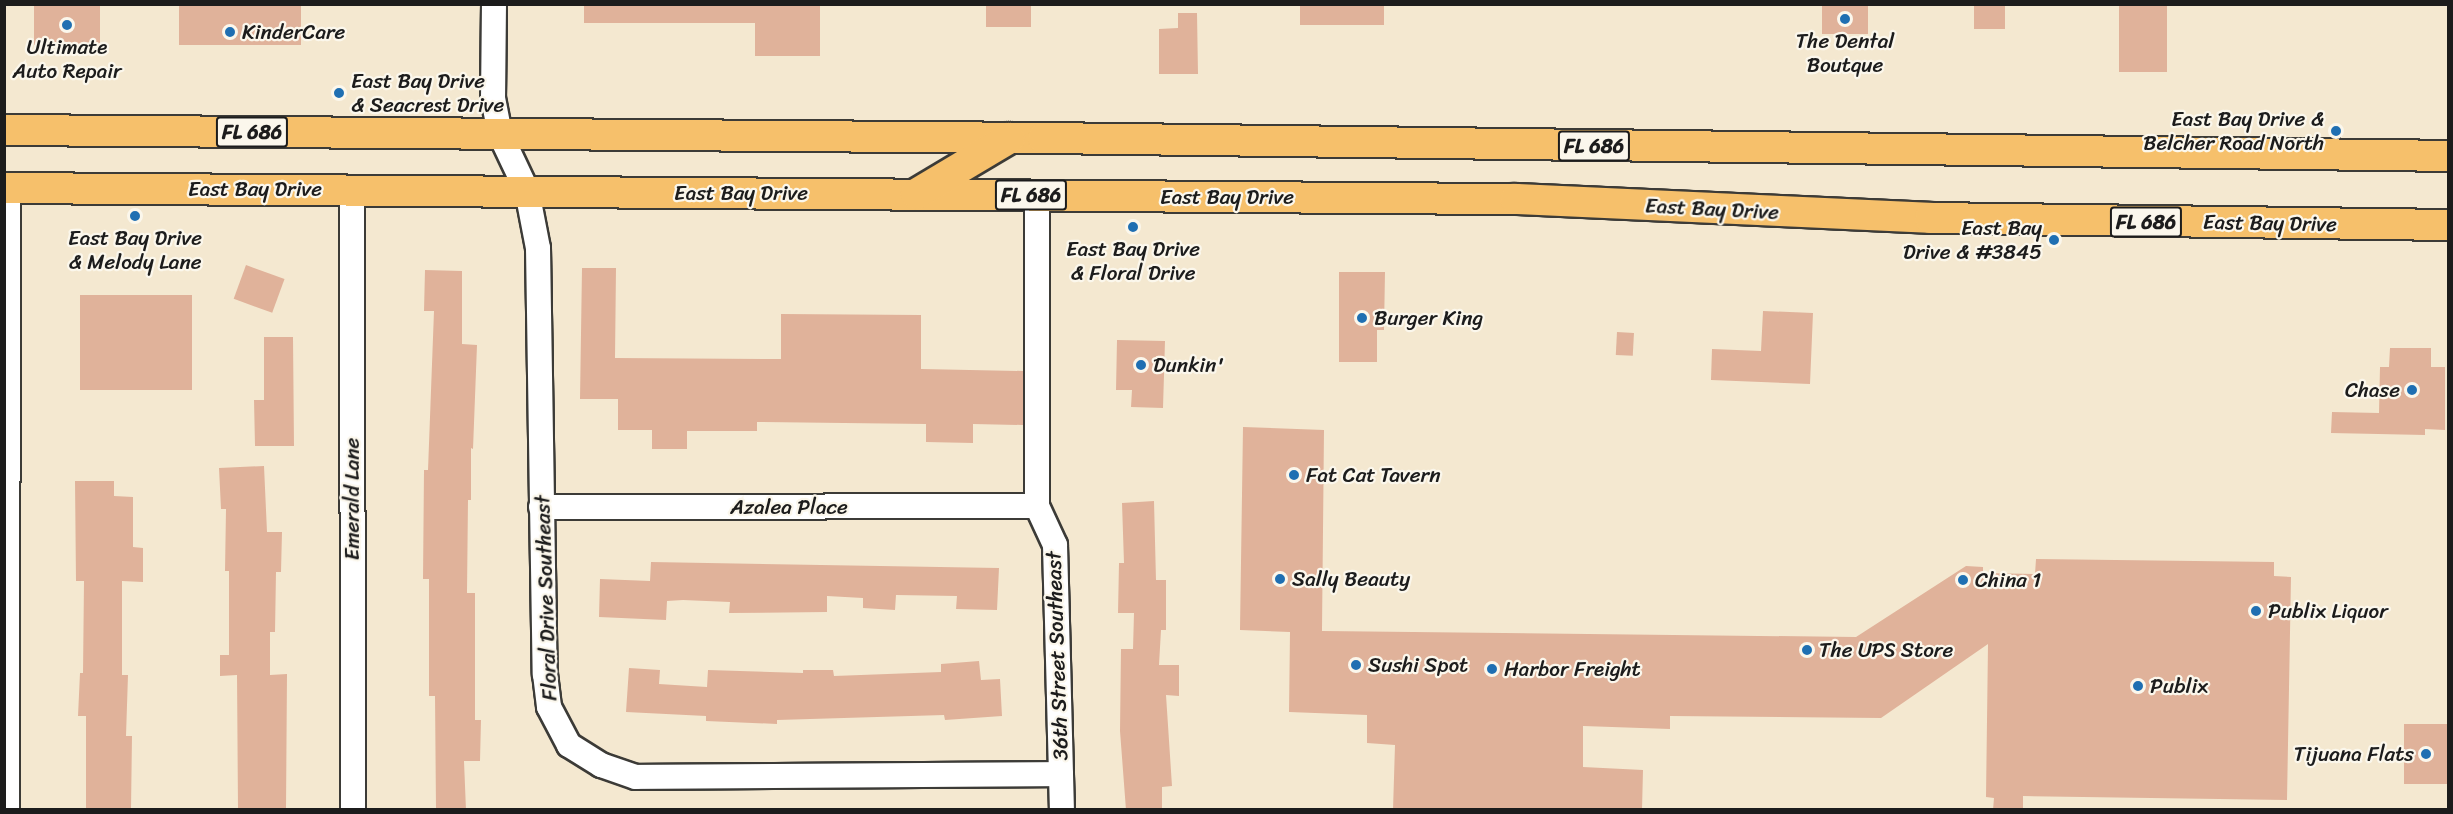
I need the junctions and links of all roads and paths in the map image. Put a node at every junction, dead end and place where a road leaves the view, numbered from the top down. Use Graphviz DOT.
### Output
graph roads {
  1 [pos="494,4"];
  2 [pos="4,130"];
  3 [pos="500,134"];
  4 [pos="1010,138"];
  5 [pos="2448,156"];
  6 [pos="6,188"];
  7 [pos="352,189"];
  8 [pos="527,191"];
  9 [pos="916,194"];
  10 [pos="1036,195"];
  11 [pos="2448,225"];
  12 [pos="1037,506"];
  13 [pos="541,507"];
  14 [pos="1061,774"];
  15 [pos="7,810"];
  16 [pos="353,810"];
  17 [pos="1062,810"];
  1 -- 3 [label="street, Floral Drive Southeast"];
  2 -- 3 [label="main road, FL 686"];
  3 -- 4 [label="main road, FL 686"];
  3 -- 8 [label="street, Floral Drive Southeast"];
  4 -- 5 [label="main road, FL 686"];
  4 -- 9 [label="main road"];
  6 -- 7 [label="main road, East Bay Drive / FL 686"];
  6 -- 15 [label="street"];
  7 -- 8 [label="main road, East Bay Drive / FL 686"];
  7 -- 16 [label="street, Emerald Lane"];
  8 -- 9 [label="main road, East Bay Drive / FL 686"];
  8 -- 13 [label="street, Floral Drive Southeast"];
  9 -- 10 [label="main road, East Bay Drive / FL 686"];
  10 -- 11 [label="main road, East Bay Drive / FL 686"];
  10 -- 12 [label="street"];
  12 -- 13 [label="street, Azalea Place"];
  12 -- 14 [label="street, 36th Street Southeast"];
  13 -- 14 [label="street, Floral Drive Southeast"];
  14 -- 17 [label="street, 36th Street Southeast"];
}
